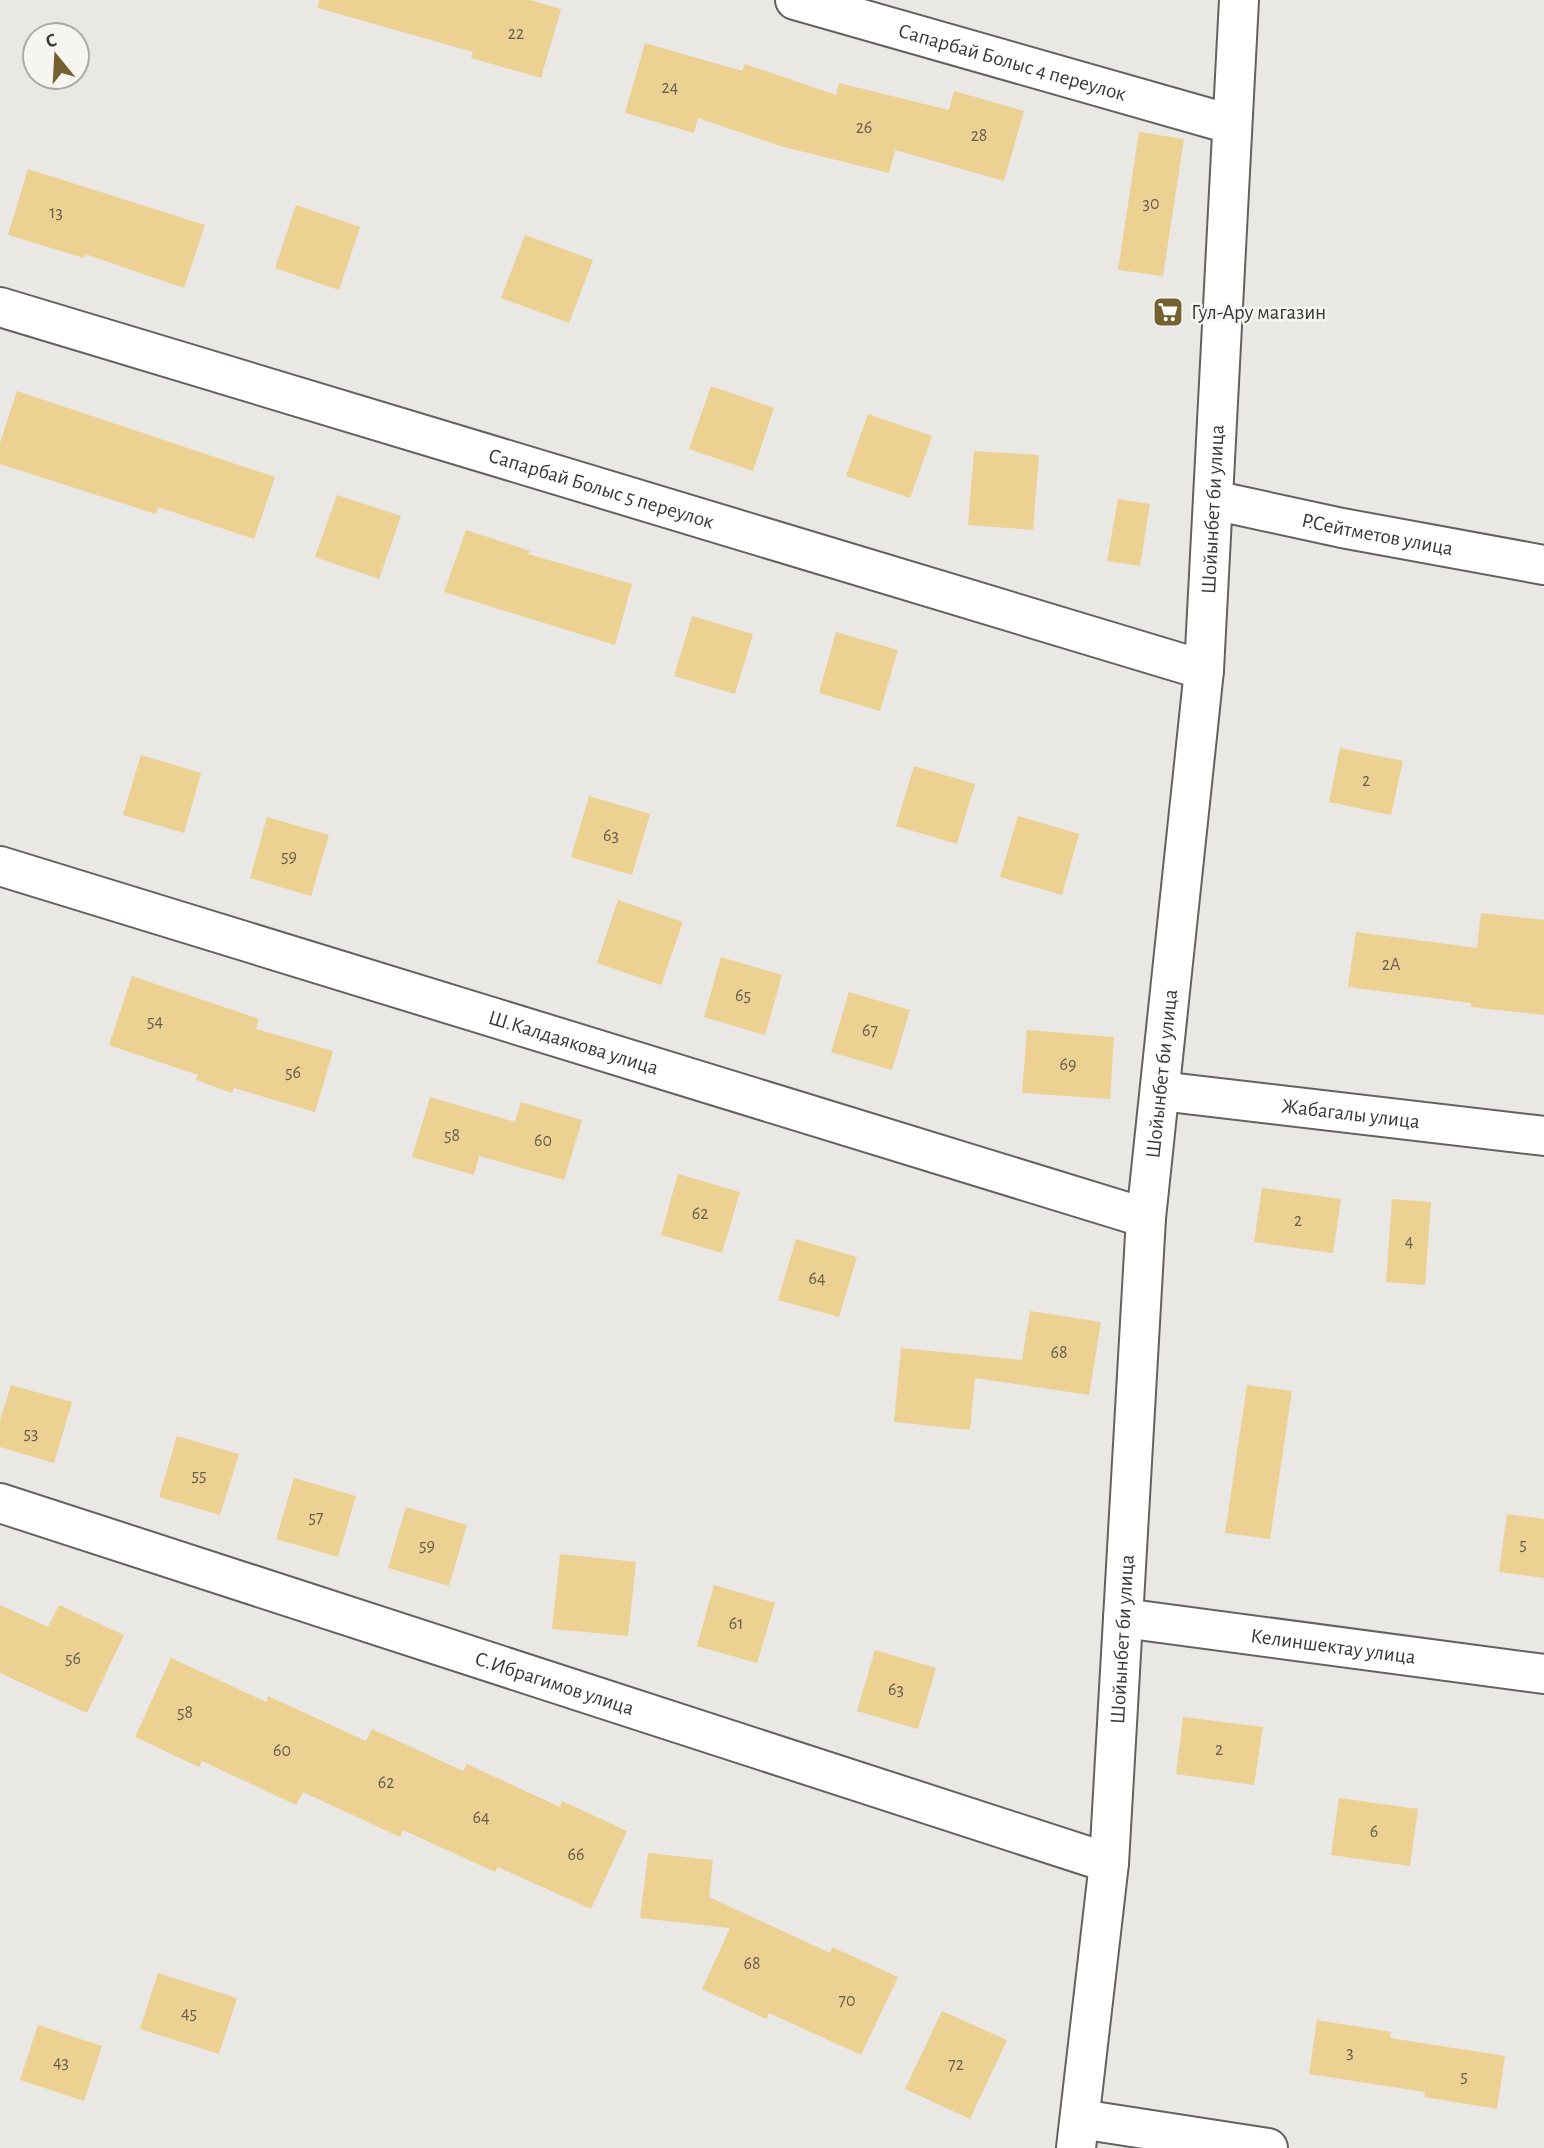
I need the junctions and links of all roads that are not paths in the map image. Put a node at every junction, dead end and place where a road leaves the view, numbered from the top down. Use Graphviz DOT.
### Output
graph roads {
  1 [pos="795,0"];
  2 [pos="1239,0"];
  3 [pos="1230,124"];
  4 [pos="0,307"];
  5 [pos="1213,500"];
  6 [pos="1544,565"];
  7 [pos="1204,670"];
  8 [pos="0,866"];
  9 [pos="1160,1090"];
  10 [pos="1544,1136"];
  11 [pos="1146,1217"];
  12 [pos="0,1503"];
  13 [pos="1123,1618"];
  14 [pos="1544,1674"];
  15 [pos="1109,1863"];
  16 [pos="1078,2133"];
  17 [pos="1268,2148"];
  1 -- 3 [label="street, Сапарбай Болыс 4 переулок"];
  2 -- 3 [label="street, Шойынбет би улица"];
  3 -- 5 [label="street, Шойынбет би улица"];
  4 -- 7 [label="street, Сапарбай Болыс 5 переулок"];
  5 -- 6 [label="street, Р.Сейтметов улица"];
  5 -- 7 [label="street, Шойынбет би улица"];
  7 -- 9 [label="street, Шойынбет би улица"];
  8 -- 11 [label="street, Ш.Калдаякова улица"];
  9 -- 10 [label="street, Жабагалы улица"];
  9 -- 11 [label="street, Шойынбет би улица"];
  11 -- 13 [label="street, Шойынбет би улица"];
  12 -- 15 [label="street, С.Ибрагимов улица"];
  13 -- 14 [label="street, Келиншектау улица"];
  13 -- 15 [label="street, Шойынбет би улица"];
  15 -- 16 [label="street, Шойынбет би улица"];
  16 -- 17 [label="street"];
}
